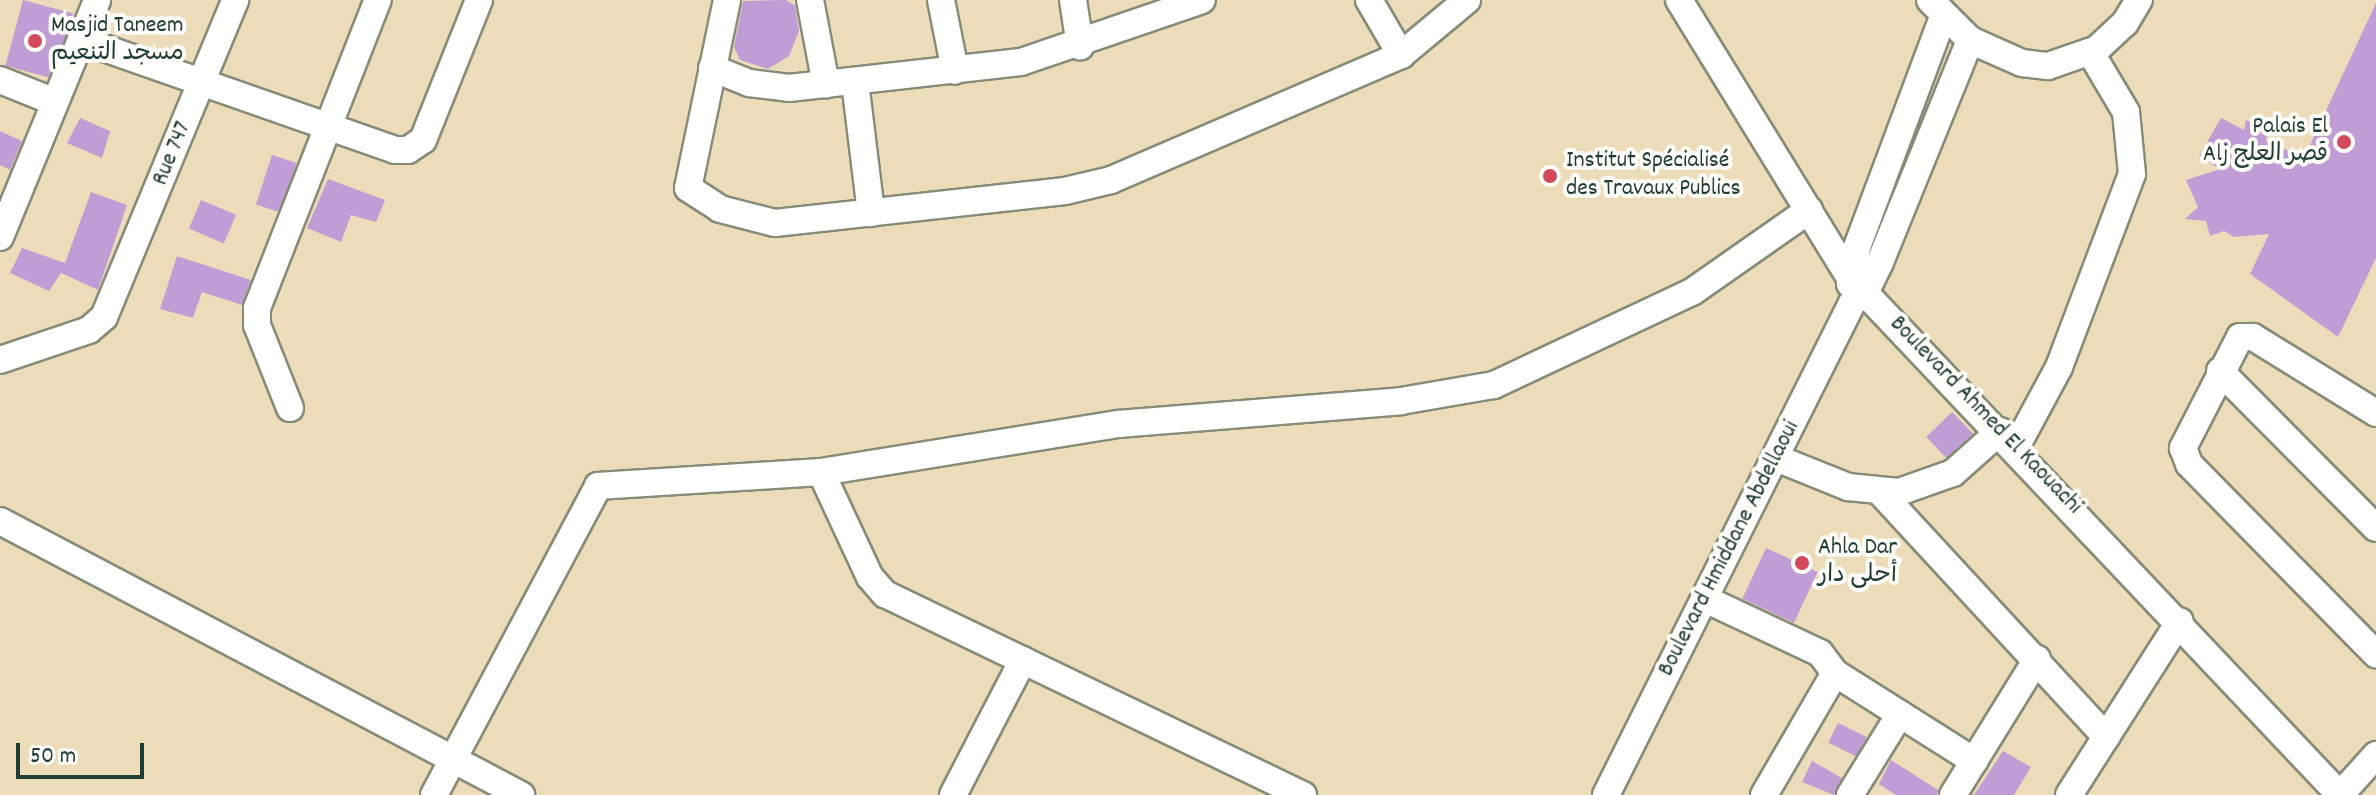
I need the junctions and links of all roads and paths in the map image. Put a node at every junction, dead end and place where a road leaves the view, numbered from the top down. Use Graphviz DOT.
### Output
graph roads {
  1 [pos="97,0"];
  2 [pos="235,0"];
  3 [pos="378,0"];
  4 [pos="479,0"];
  5 [pos="727,0"];
  6 [pos="810,0"];
  7 [pos="941,0"];
  8 [pos="1073,0"];
  9 [pos="1369,0"];
  10 [pos="1467,0"];
  11 [pos="1679,0"];
  12 [pos="2139,0"];
  13 [pos="1199,1"];
  14 [pos="1937,8"];
  15 [pos="81,40"];
  16 [pos="1970,40"];
  17 [pos="1080,46"];
  18 [pos="2091,53"];
  19 [pos="1401,55"];
  20 [pos="712,68"];
  21 [pos="955,71"];
  22 [pos="0,80"];
  23 [pos="202,82"];
  24 [pos="855,82"];
  25 [pos="826,85"];
  26 [pos="55,102"];
  27 [pos="328,125"];
  28 [pos="11,181"];
  29 [pos="1809,210"];
  30 [pos="871,213"];
  31 [pos="0,237"];
  32 [pos="1855,290"];
  33 [pos="0,360"];
  34 [pos="2220,371"];
  35 [pos="290,408"];
  36 [pos="2376,413"];
  37 [pos="2008,439"];
  38 [pos="1776,458"];
  39 [pos="821,472"];
  40 [pos="1881,493"];
  41 [pos="0,521"];
  42 [pos="2376,528"];
  43 [pos="1705,599"];
  44 [pos="2180,621"];
  45 [pos="2371,637"];
  46 [pos="2037,659"];
  47 [pos="1023,660"];
  48 [pos="1835,673"];
  49 [pos="1900,714"];
  50 [pos="2106,737"];
  51 [pos="2376,755"];
  52 [pos="452,759"];
  53 [pos="1974,761"];
  54 [pos="434,795"];
  55 [pos="521,795"];
  56 [pos="953,795"];
  57 [pos="1303,795"];
  58 [pos="1606,795"];
  59 [pos="1764,795"];
  60 [pos="1850,795"];
  61 [pos="1953,795"];
  62 [pos="2069,795"];
  63 [pos="2340,795"];
  1 -- 15 [label="street"];
  2 -- 23 [label="street, Rue 747"];
  3 -- 27 [label="street"];
  4 -- 27 [label="street"];
  5 -- 20 [label="street"];
  6 -- 25 [label="street"];
  7 -- 21 [label="street"];
  8 -- 17 [label="street"];
  9 -- 19 [label="street"];
  10 -- 19 [label="street"];
  11 -- 29 [label="street, Boulevard Ahmed El Kaouachi"];
  12 -- 18 [label="street"];
  13 -- 17 [label="street"];
  14 -- 16 [label="street"];
  14 -- 32 [label="street, Boulevard Hmiddane Abdellaoui"];
  15 -- 23 [label="street"];
  15 -- 26 [label="street"];
  16 -- 18 [label="street"];
  16 -- 32 [label="street, Boulevard Hmiddane Abdellaoui"];
  17 -- 21 [label="street"];
  18 -- 37 [label="street"];
  19 -- 30 [label="street"];
  20 -- 25 [label="street"];
  20 -- 30 [label="street"];
  21 -- 24 [label="street"];
  22 -- 26 [label="street"];
  23 -- 27 [label="street"];
  23 -- 33 [label="street, Rue 747"];
  24 -- 25 [label="street"];
  24 -- 30 [label="street"];
  26 -- 28 [label="street"];
  27 -- 35 [label="street"];
  28 -- 31 [label="street"];
  29 -- 32 [label="street, Boulevard Ahmed El Kaouachi"];
  29 -- 39 [label="street"];
  32 -- 37 [label="street, Boulevard Ahmed El Kaouachi"];
  32 -- 38 [label="street, Boulevard Hmiddane Abdellaoui"];
  34 -- 36 [label="street"];
  34 -- 42 [label="street"];
  34 -- 45 [label="street"];
  37 -- 40 [label="street"];
  37 -- 44 [label="street, Boulevard Ahmed El Kaouachi"];
  38 -- 40 [label="street"];
  38 -- 43 [label="street, Boulevard Hmiddane Abdellaoui"];
  39 -- 47 [label="street"];
  39 -- 52 [label="street"];
  40 -- 46 [label="street"];
  41 -- 52 [label="street"];
  43 -- 48 [label="street"];
  43 -- 58 [label="street, Boulevard Hmiddane Abdellaoui"];
  44 -- 50 [label="street"];
  44 -- 63 [label="street, Boulevard Ahmed El Kaouachi"];
  46 -- 50 [label="street"];
  46 -- 53 [label="street"];
  47 -- 56 [label="street"];
  47 -- 57 [label="street"];
  48 -- 49 [label="street"];
  48 -- 59 [label="street"];
  49 -- 53 [label="street"];
  49 -- 60 [label="street"];
  50 -- 62 [label="street"];
  51 -- 63 [label="street"];
  52 -- 54 [label="street"];
  52 -- 55 [label="street"];
  53 -- 61 [label="street"];
}
